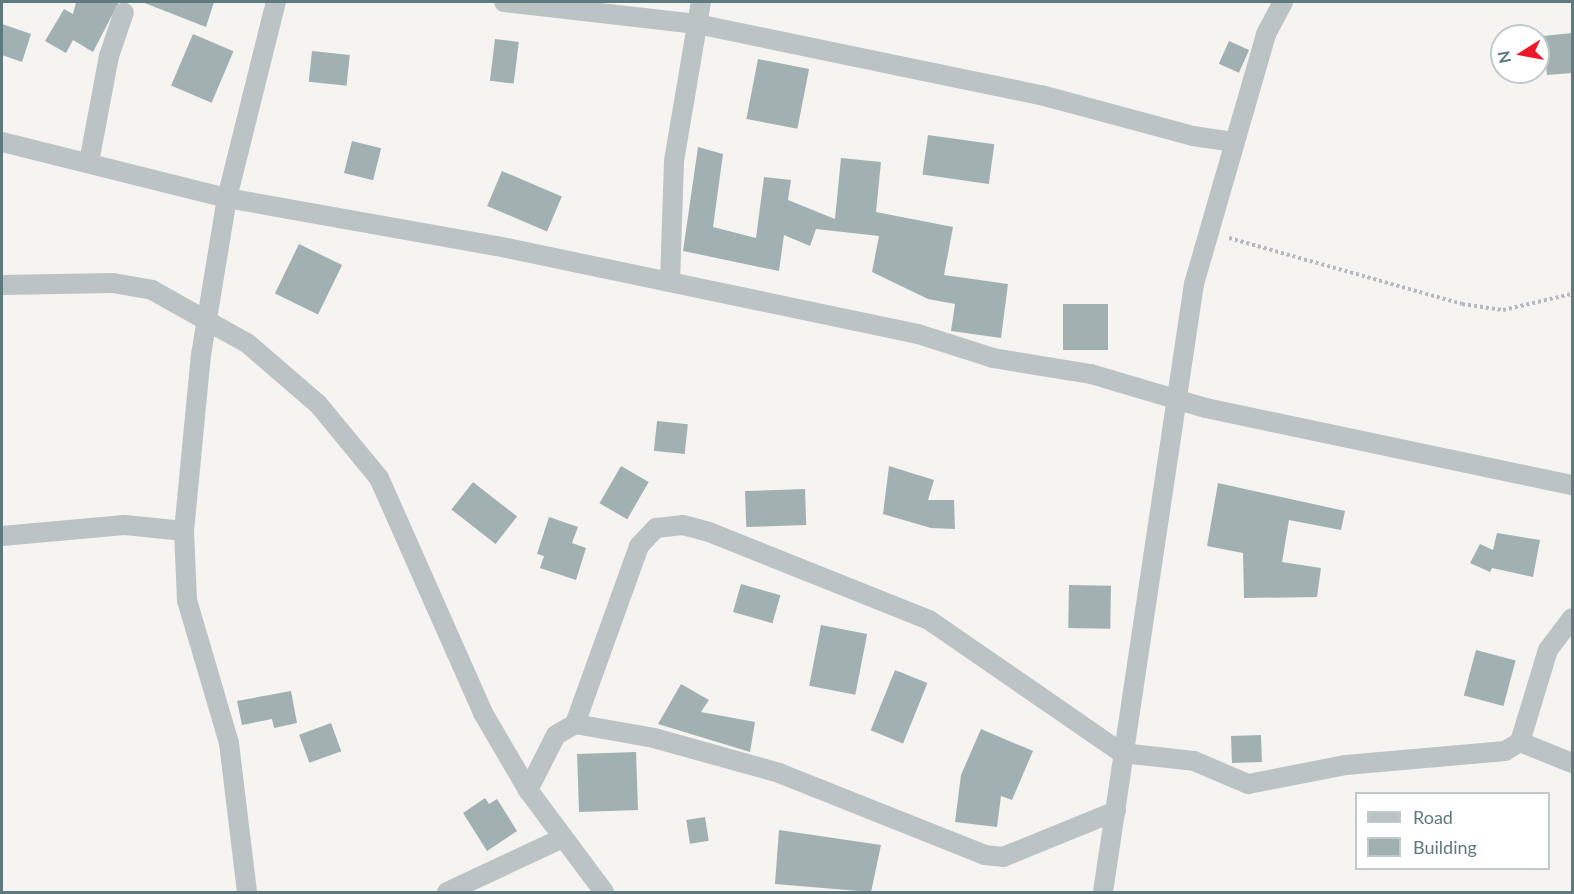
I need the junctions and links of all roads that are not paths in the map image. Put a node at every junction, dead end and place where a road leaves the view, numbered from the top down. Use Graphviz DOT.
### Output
graph roads {
  1 [pos="276,2"];
  2 [pos="504,2"];
  3 [pos="701,2"];
  4 [pos="1284,2"];
  5 [pos="124,12"];
  6 [pos="697,24"];
  7 [pos="2,142"];
  8 [pos="1233,142"];
  9 [pos="89,162"];
  10 [pos="227,198"];
  11 [pos="670,282"];
  12 [pos="2,285"];
  13 [pos="208,320"];
  14 [pos="1177,398"];
  15 [pos="1572,485"];
  16 [pos="184,531"];
  17 [pos="2,536"];
  18 [pos="1572,618"];
  19 [pos="575,724"];
  20 [pos="1520,742"];
  21 [pos="1122,753"];
  22 [pos="1572,763"];
  23 [pos="528,790"];
  24 [pos="1116,811"];
  25 [pos="563,838"];
  26 [pos="247,892"];
  27 [pos="447,892"];
  28 [pos="604,892"];
  29 [pos="1103,892"];
  1 -- 10 [label="street"];
  2 -- 6 [label="street"];
  3 -- 6 [label="street"];
  4 -- 8 [label="street"];
  5 -- 9 [label="street"];
  6 -- 8 [label="street"];
  6 -- 11 [label="street"];
  7 -- 9 [label="street"];
  8 -- 14 [label="street"];
  9 -- 10 [label="street"];
  10 -- 11 [label="street"];
  10 -- 13 [label="street"];
  11 -- 14 [label="street"];
  12 -- 13 [label="street"];
  13 -- 16 [label="street"];
  13 -- 23 [label="street"];
  14 -- 15 [label="street"];
  14 -- 21 [label="street"];
  16 -- 17 [label="street"];
  16 -- 26 [label="street"];
  18 -- 20 [label="street"];
  19 -- 21 [label="street"];
  19 -- 23 [label="street"];
  19 -- 24 [label="street"];
  20 -- 21 [label="street"];
  20 -- 22 [label="street"];
  21 -- 24 [label="street"];
  23 -- 25 [label="street"];
  24 -- 29 [label="street"];
  25 -- 27 [label="street"];
  25 -- 28 [label="street"];
}
